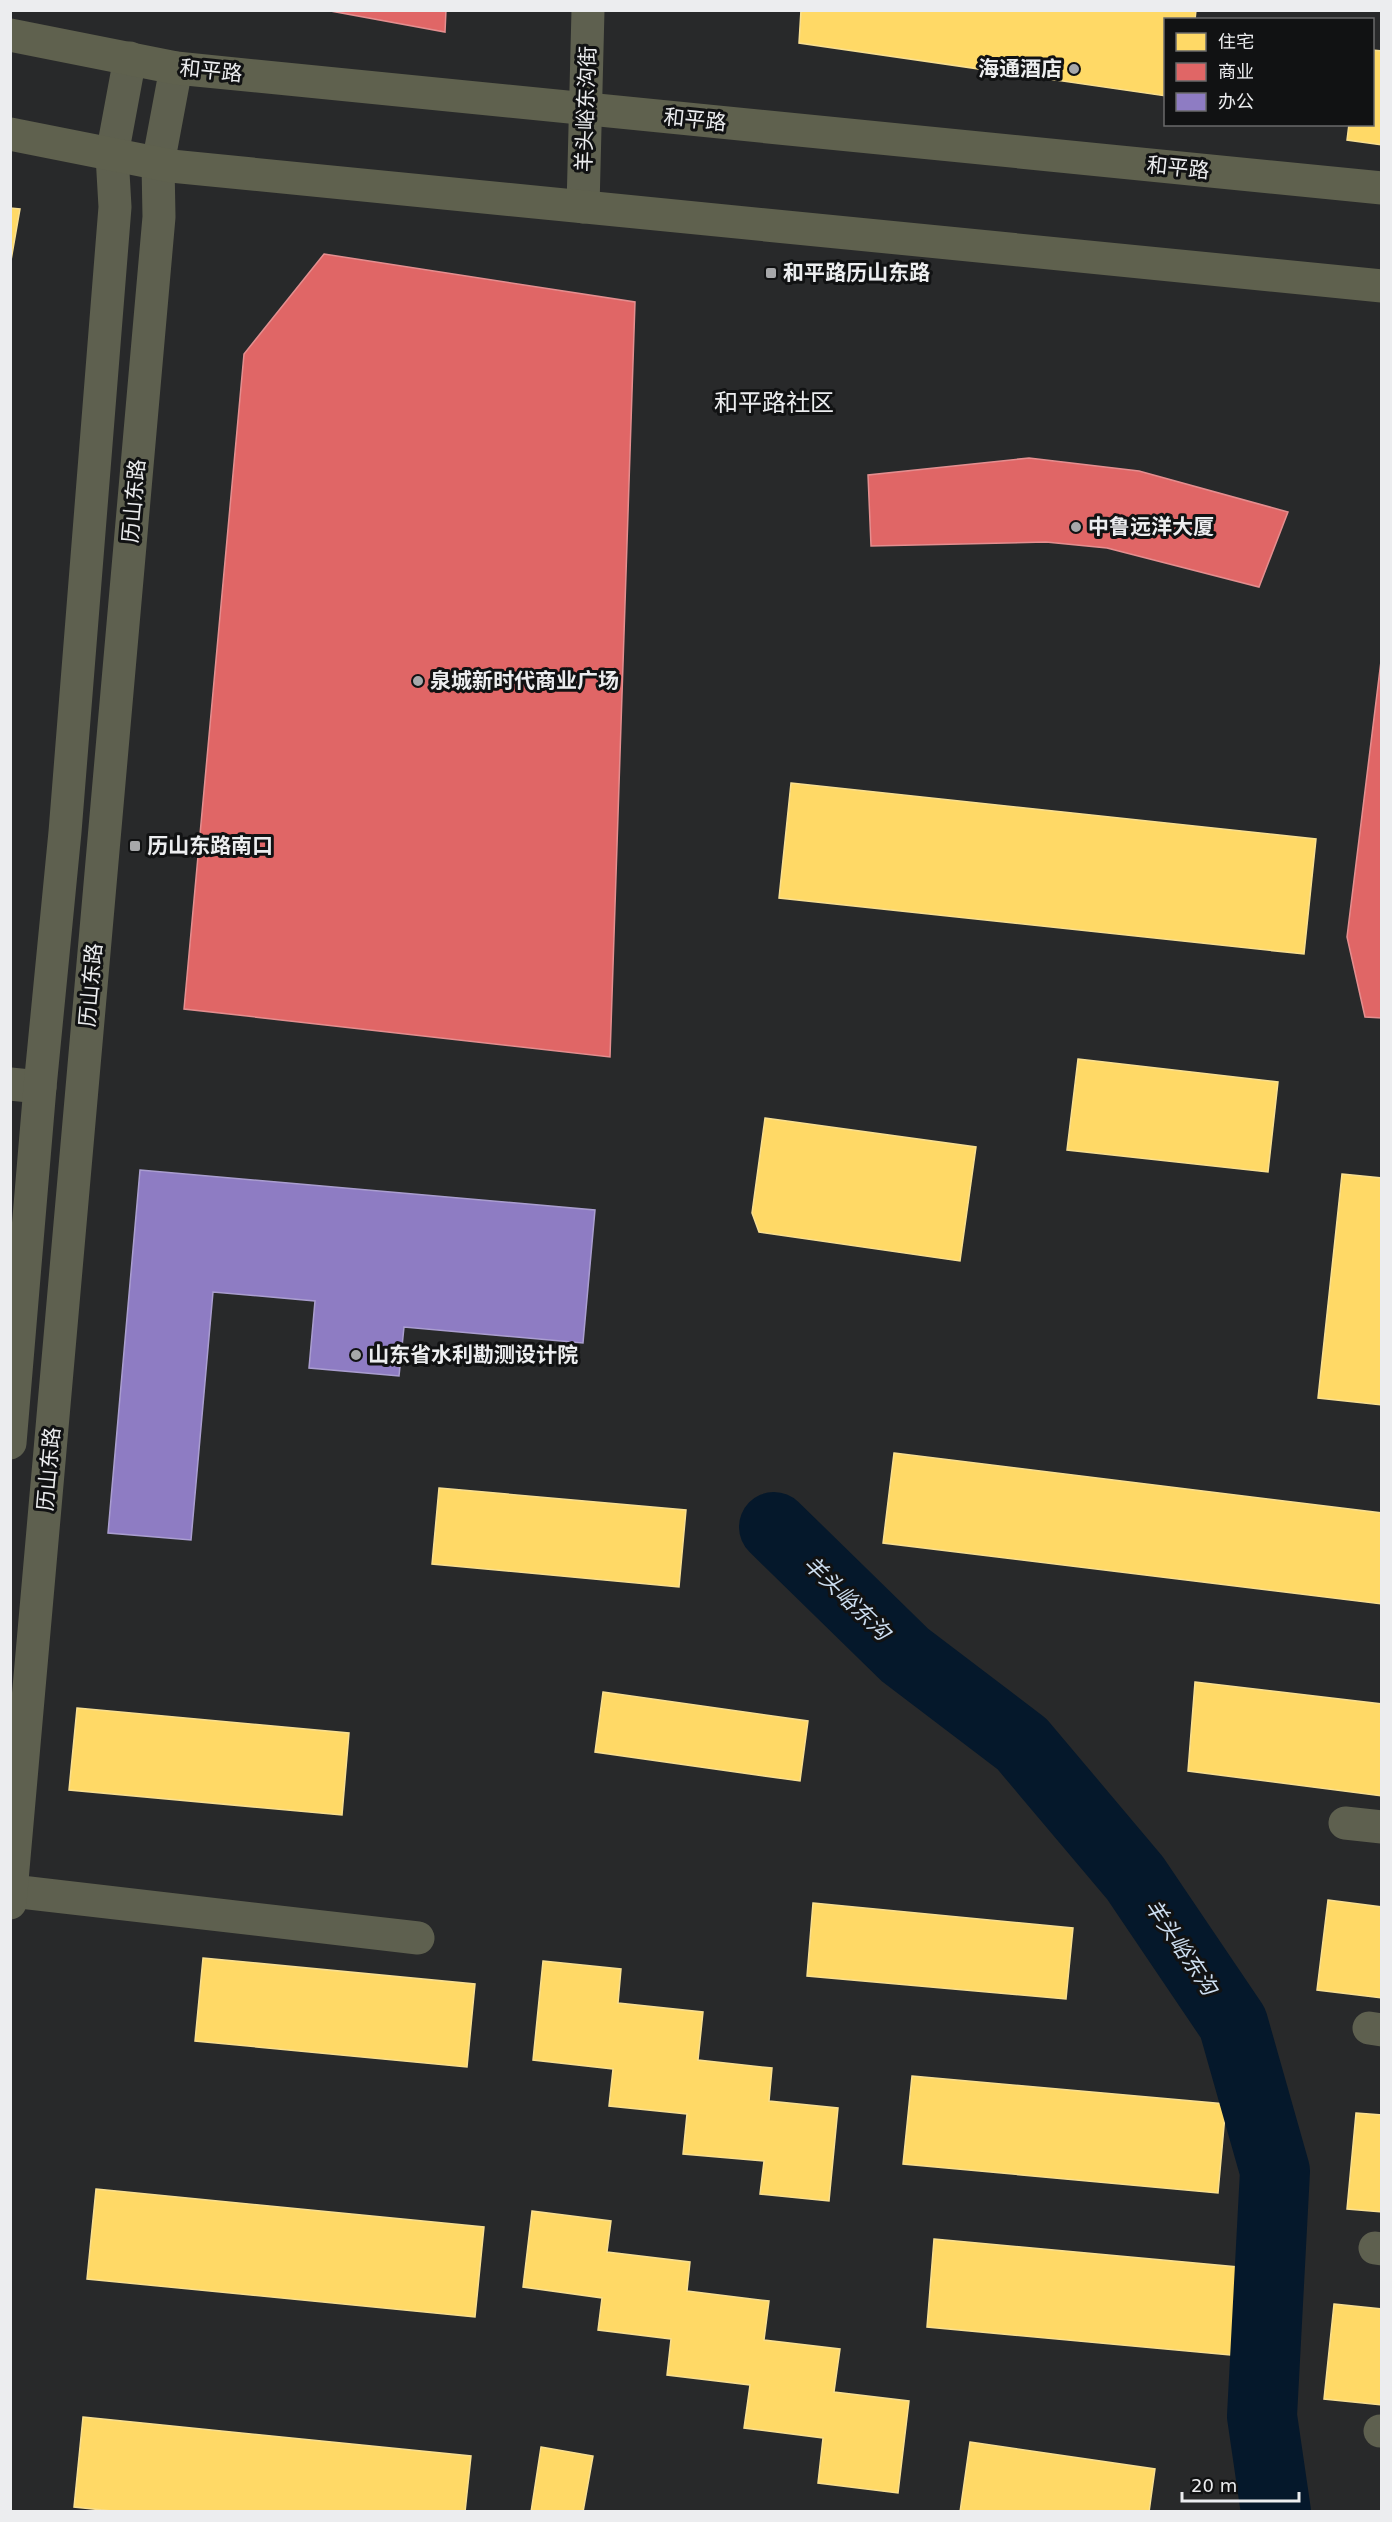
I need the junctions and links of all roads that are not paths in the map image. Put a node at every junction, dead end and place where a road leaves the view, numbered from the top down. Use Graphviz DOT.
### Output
graph roads {
  1 [pos="588,10"];
  2 [pos="10,35"];
  3 [pos="130,58"];
  4 [pos="176,68"];
  5 [pos="586,110"];
  6 [pos="10,134"];
  7 [pos="112,154"];
  8 [pos="158,164"];
  9 [pos="1382,188"];
  10 [pos="583,207"];
  11 [pos="1382,286"];
  12 [pos="25,1085"];
  13 [pos="20,1222"];
  14 [pos="12,1399"];
  15 [pos="10,1443"];
  16 [pos="1345,1823"];
  17 [pos="1382,1827"];
  18 [pos="11,1897"];
  19 [pos="418,1938"];
  1 -- 5 [label="street, 羊头峪东沟街"];
  2 -- 3 [label="main road, 和平路"];
  3 -- 4 [label="main road, 和平路"];
  3 -- 7 [label="street, 历山东路"];
  4 -- 5 [label="main road, 和平路"];
  4 -- 8 [label="street, 历山东路"];
  5 -- 9 [label="main road, 和平路"];
  5 -- 10 [label="street, 羊头峪东沟街"];
  6 -- 7 [label="main road"];
  7 -- 8 [label="main road"];
  7 -- 12 [label="street, 历山东路"];
  8 -- 10 [label="main road"];
  8 -- 18 [label="street, 历山东路"];
  10 -- 11 [label="main road"];
  12 -- 13 [label="street, 历山东路"];
  13 -- 14 [label="street, 历山东路"];
  14 -- 15 [label="street, 历山东路"];
  16 -- 17 [label="street"];
  18 -- 19 [label="street"];
}
